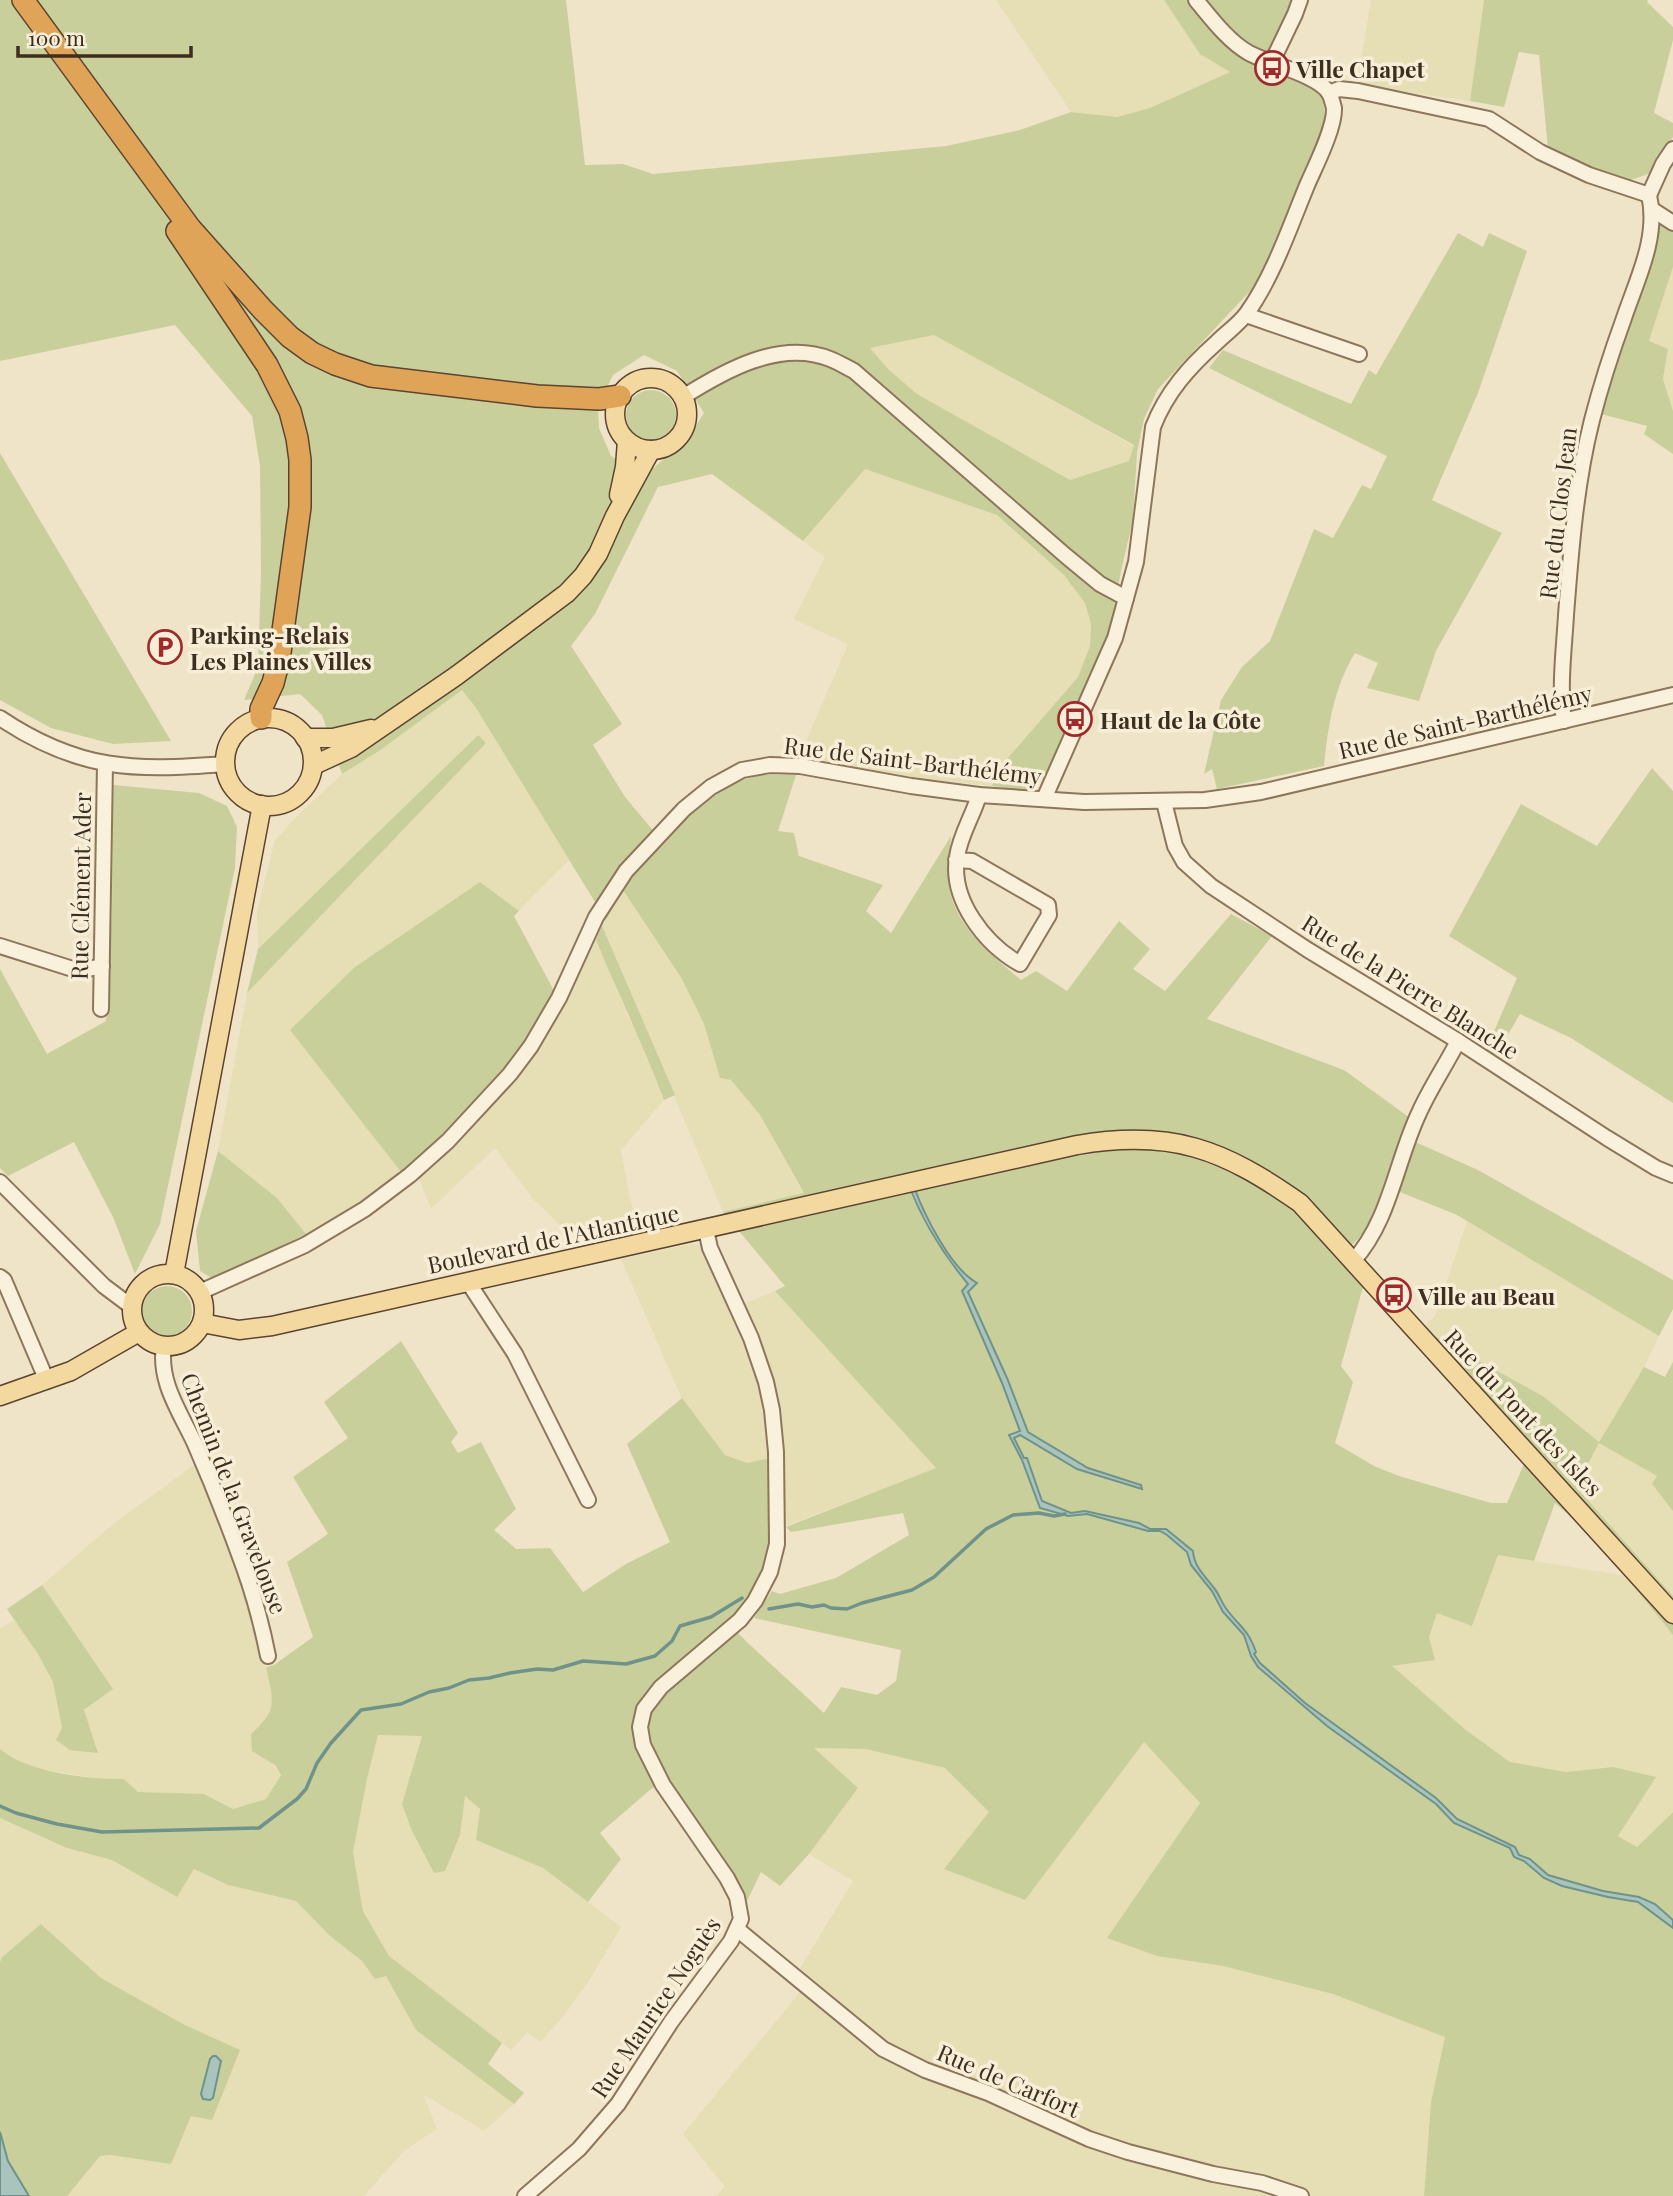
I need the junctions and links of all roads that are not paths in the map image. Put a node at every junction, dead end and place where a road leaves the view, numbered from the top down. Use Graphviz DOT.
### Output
graph roads {
  1 [pos="23,0"];
  2 [pos="1196,0"];
  3 [pos="1300,0"];
  4 [pos="65,59"];
  5 [pos="1272,64"];
  6 [pos="1329,93"];
  7 [pos="1673,149"];
  8 [pos="1649,195"];
  9 [pos="1653,210"];
  10 [pos="1673,223"];
  11 [pos="1246,315"];
  12 [pos="1359,354"];
  13 [pos="620,396"];
  14 [pos="683,397"];
  15 [pos="627,441"];
  16 [pos="651,450"];
  17 [pos="615,516"];
  18 [pos="1126,598"];
  19 [pos="1673,695"];
  20 [pos="0,718"];
  21 [pos="261,718"];
  22 [pos="1564,721"];
  23 [pos="378,729"];
  24 [pos="305,738"];
  25 [pos="105,764"];
  26 [pos="225,764"];
  27 [pos="314,765"];
  28 [pos="979,795"];
  29 [pos="1044,799"];
  30 [pos="1164,802"];
  31 [pos="262,805"];
  32 [pos="956,860"];
  33 [pos="0,946"];
  34 [pos="102,966"];
  35 [pos="101,1009"];
  36 [pos="1458,1041"];
  37 [pos="1673,1175"];
  38 [pos="0,1182"];
  39 [pos="913,1182"];
  40 [pos="706,1230"];
  41 [pos="1353,1261"];
  42 [pos="174,1274"];
  43 [pos="0,1276"];
  44 [pos="468,1282"];
  45 [pos="200,1292"];
  46 [pos="132,1307"];
  47 [pos="202,1323"];
  48 [pos="139,1332"];
  49 [pos="164,1346"];
  50 [pos="47,1381"];
  51 [pos="0,1396"];
  52 [pos="588,1500"];
  53 [pos="1673,1614"];
  54 [pos="268,1656"];
  55 [pos="737,1929"];
  56 [pos="525,2196"];
  57 [pos="1301,2196"];
  1 -- 4 [label="highway"];
  2 -- 5 [label="street"];
  3 -- 5 [label="street"];
  4 -- 13 [label="highway"];
  4 -- 21 [label="highway"];
  5 -- 6 [label="street"];
  6 -- 8 [label="street"];
  6 -- 11 [label="street"];
  7 -- 8 [label="street"];
  8 -- 9 [label="street, Rue du Clos Jean"];
  9 -- 10 [label="street"];
  9 -- 22 [label="street, Rue du Clos Jean"];
  11 -- 12 [label="street"];
  11 -- 18 [label="street"];
  13 -- 14 [label="main road"];
  13 -- 15 [label="main road"];
  14 -- 16 [label="main road"];
  14 -- 18 [label="street"];
  15 -- 16 [label="main road"];
  15 -- 17 [label="main road"];
  16 -- 17 [label="main road"];
  17 -- 23 [label="main road"];
  18 -- 29 [label="street"];
  19 -- 22 [label="street, Rue de Saint-Barthélémy"];
  20 -- 25 [label="street"];
  21 -- 24 [label="main road"];
  21 -- 26 [label="main road"];
  22 -- 30 [label="street, Rue de Saint-Barthélémy"];
  23 -- 24 [label="main road"];
  23 -- 27 [label="main road"];
  24 -- 27 [label="main road"];
  25 -- 26 [label="street"];
  25 -- 34 [label="street, Rue Clément Ader"];
  26 -- 31 [label="main road"];
  27 -- 31 [label="main road"];
  28 -- 29 [label="street, Rue de Saint-Barthélémy"];
  28 -- 32 [label="street"];
  28 -- 45 [label="street, Rue de Saint-Barthélémy"];
  29 -- 30 [label="street, Rue de Saint-Barthélémy"];
  30 -- 36 [label="street, Rue de la Pierre Blanche"];
  31 -- 42 [label="main road"];
  32 -- 32 [label="street"];
  33 -- 34 [label="street"];
  34 -- 35 [label="street, Rue Clément Ader"];
  36 -- 37 [label="street, Rue de la Pierre Blanche"];
  36 -- 41 [label="street"];
  38 -- 46 [label="street"];
  39 -- 40 [label="main road, Boulevard de l'Atlantique"];
  39 -- 41 [label="main road, Rue du Pont des Isles"];
  40 -- 44 [label="main road, Boulevard de l'Atlantique"];
  40 -- 55 [label="street, Rue Maurice Noguès"];
  41 -- 53 [label="main road, Rue du Pont des Isles"];
  42 -- 45 [label="main road"];
  42 -- 46 [label="main road"];
  43 -- 50 [label="street"];
  44 -- 47 [label="main road, Boulevard de l'Atlantique"];
  44 -- 52 [label="street"];
  45 -- 47 [label="main road"];
  46 -- 48 [label="main road"];
  47 -- 49 [label="main road"];
  48 -- 49 [label="main road"];
  48 -- 50 [label="main road"];
  49 -- 54 [label="street, Chemin de la Gravelouse"];
  50 -- 51 [label="main road"];
  55 -- 56 [label="street, Rue Maurice Noguès"];
  55 -- 57 [label="street, Rue de Carfort"];
}
